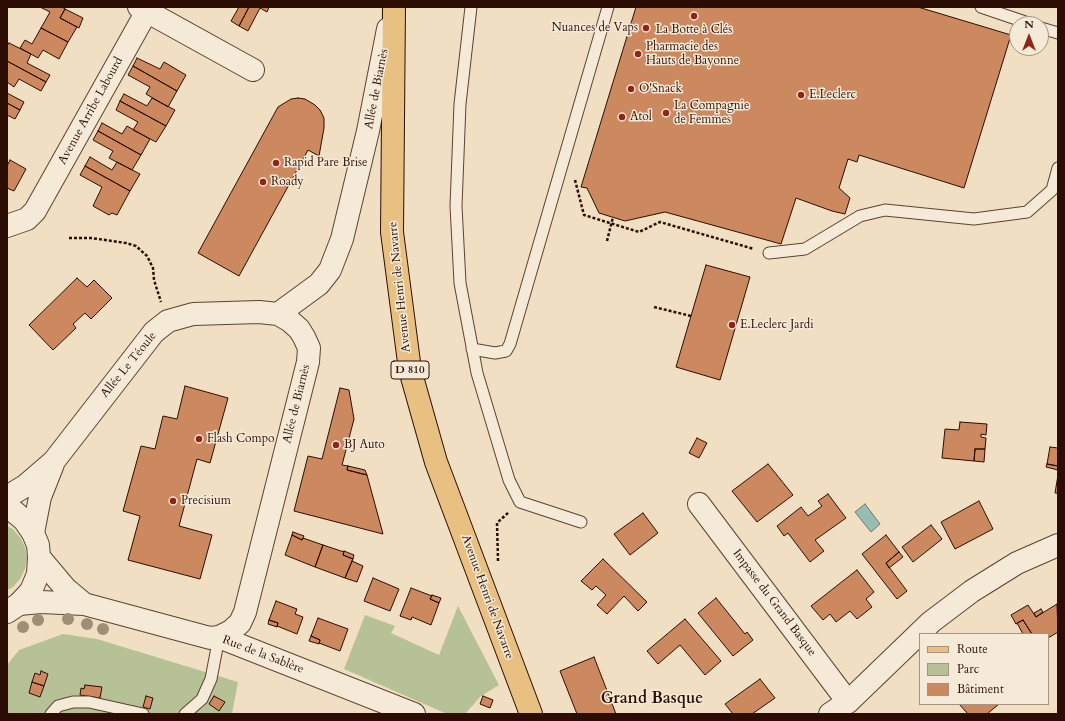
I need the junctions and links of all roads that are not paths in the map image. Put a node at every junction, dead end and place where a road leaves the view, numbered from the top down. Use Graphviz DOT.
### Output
graph roads {
  1 [pos="394,7"];
  2 [pos="471,7"];
  3 [pos="608,7"];
  4 [pos="982,7"];
  5 [pos="143,9"];
  6 [pos="1009,16"];
  7 [pos="253,70"];
  8 [pos="1058,168"];
  9 [pos="7,226"];
  10 [pos="769,253"];
  11 [pos="278,314"];
  12 [pos="472,350"];
  13 [pos="54,461"];
  14 [pos="7,497"];
  15 [pos="699,504"];
  16 [pos="7,508"];
  17 [pos="581,522"];
  18 [pos="33,533"];
  19 [pos="1058,545"];
  20 [pos="39,557"];
  21 [pos="84,604"];
  22 [pos="13,608"];
  23 [pos="920,633"];
  24 [pos="919,634"];
  25 [pos="219,637"];
  26 [pos="848,702"];
  27 [pos="50,714"];
  28 [pos="143,714"];
  29 [pos="185,714"];
  30 [pos="414,714"];
  31 [pos="531,714"];
  32 [pos="830,714"];
  1 -- 11 [label="street, Allée de Biarnès"];
  1 -- 31 [label="main road, Avenue Henri de Navarre / D 810"];
  2 -- 12 [label="lane"];
  3 -- 12 [label="lane"];
  4 -- 6 [label="lane"];
  5 -- 7 [label="street, Avenue Arribe Labourd"];
  5 -- 9 [label="street, Avenue Arribe Labourd"];
  8 -- 10 [label="lane"];
  11 -- 13 [label="street, Allée Le Téoule"];
  11 -- 25 [label="street, Allée de Biarnès"];
  12 -- 17 [label="lane"];
  13 -- 14 [label="street, Allée Le Téoule"];
  13 -- 18 [label="street, Allée Le Téoule"];
  15 -- 26 [label="street, Impasse du Grand Basque"];
  16 -- 18 [label="street"];
  18 -- 20 [label="street"];
  19 -- 23 [label="street"];
  20 -- 21 [label="street, Rue de la Sablère"];
  20 -- 22 [label="street"];
  21 -- 22 [label="street, Rue de la Sablère"];
  21 -- 25 [label="street, Rue de la Sablère"];
  24 -- 26 [label="street"];
  25 -- 29 [label="lane"];
  25 -- 30 [label="street, Rue de la Sablère"];
  26 -- 32 [label="street"];
  27 -- 28 [label="lane"];
}
